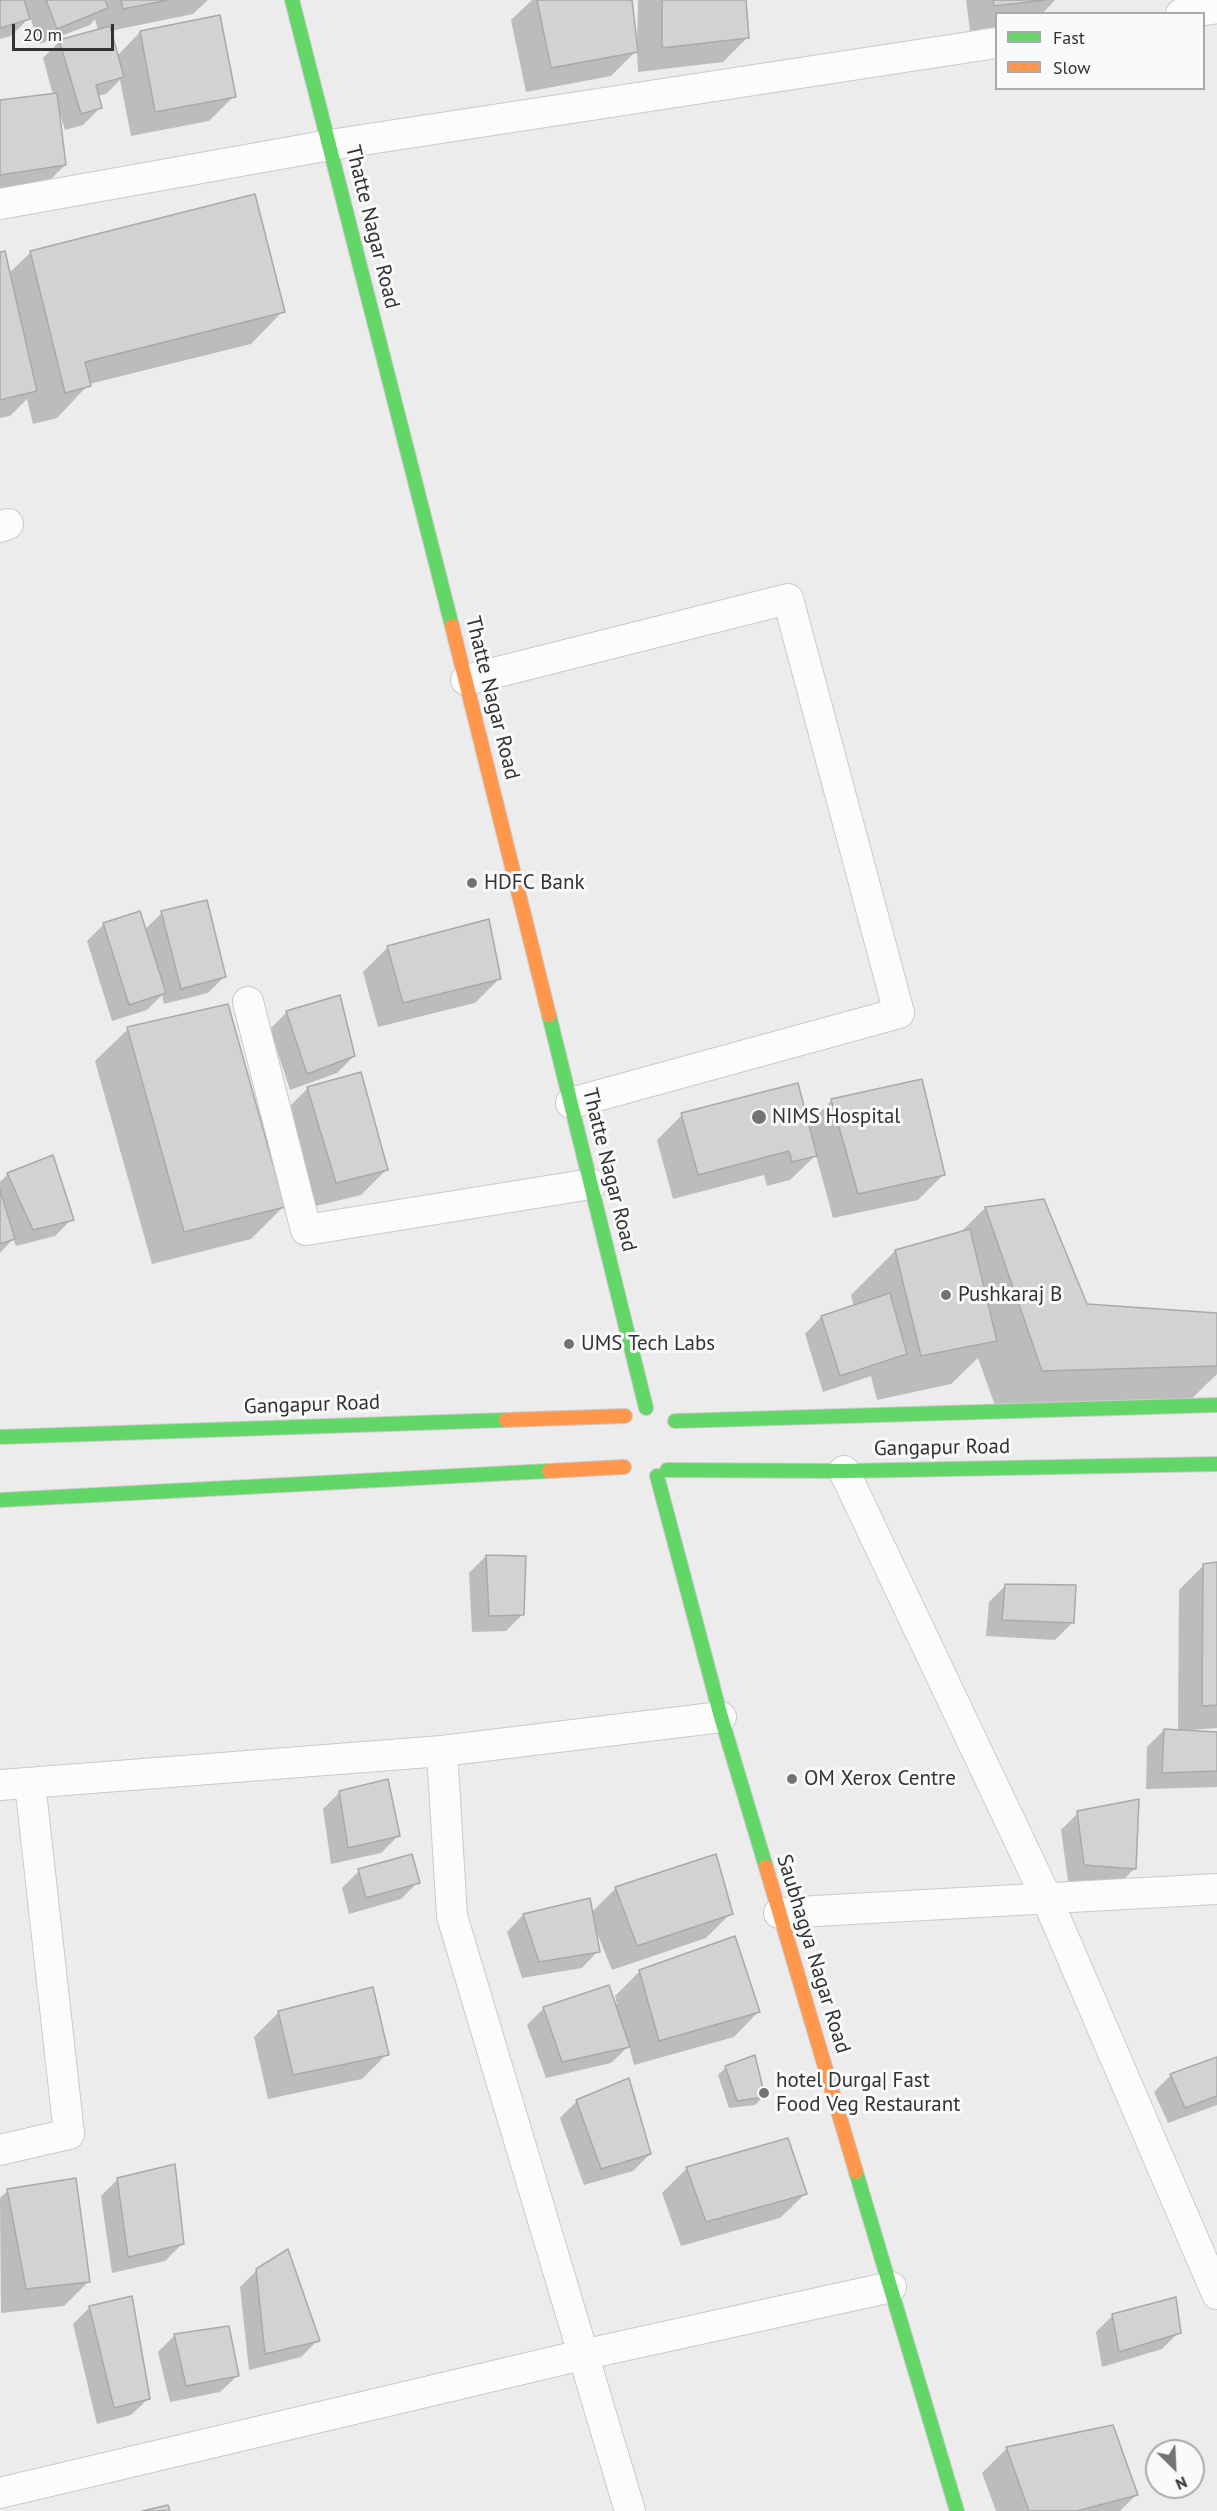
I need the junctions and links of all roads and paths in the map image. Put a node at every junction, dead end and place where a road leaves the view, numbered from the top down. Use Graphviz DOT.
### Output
graph roads {
  1 [pos="292,0"];
  2 [pos="1217,8"];
  3 [pos="1193,12"];
  4 [pos="995,43"];
  5 [pos="330,145"];
  6 [pos="0,204"];
  7 [pos="466,680"];
  8 [pos="248,1002"];
  9 [pos="571,1103"];
  10 [pos="591,1184"];
  11 [pos="1217,1406"];
  12 [pos="625,1416"];
  13 [pos="665,1417"];
  14 [pos="614,1436"];
  15 [pos="0,1437"];
  16 [pos="680,1453"];
  17 [pos="1217,1464"];
  18 [pos="641,1470"];
  19 [pos="844,1471"];
  20 [pos="0,1500"];
  21 [pos="721,1717"];
  22 [pos="442,1751"];
  23 [pos="30,1782"];
  24 [pos="0,1785"];
  25 [pos="1217,1889"];
  26 [pos="1047,1899"];
  27 [pos="779,1913"];
  28 [pos="0,2150"];
  29 [pos="891,2287"];
  30 [pos="1217,2294"];
  31 [pos="582,2355"];
  32 [pos="0,2493"];
  33 [pos="630,2511"];
  34 [pos="957,2511"];
  1 -- 5 [label="street, Thatte Nagar Road"];
  2 -- 3 [label="street"];
  4 -- 5 [label="street"];
  5 -- 6 [label="street"];
  5 -- 7 [label="street, Thatte Nagar Road"];
  7 -- 9 [label="street, Thatte Nagar Road"];
  7 -- 9 [label="street"];
  8 -- 10 [label="street"];
  9 -- 10 [label="street, Thatte Nagar Road"];
  10 -- 13 [label="street, Thatte Nagar Road"];
  11 -- 13 [label="street, Gangapur Road"];
  12 -- 13 [label="street, Gangapur Road"];
  12 -- 14 [label="street"];
  12 -- 15 [label="street, Gangapur Road"];
  16 -- 18 [label="street"];
  17 -- 19 [label="street, Gangapur Road"];
  18 -- 19 [label="street, Gangapur Road"];
  18 -- 20 [label="street, Gangapur Road"];
  18 -- 21 [label="street, Saubhagya Nagar Road"];
  19 -- 26 [label="street"];
  21 -- 22 [label="street"];
  21 -- 27 [label="street, Saubhagya Nagar Road"];
  22 -- 23 [label="street"];
  22 -- 31 [label="street"];
  23 -- 24 [label="street"];
  23 -- 28 [label="street"];
  25 -- 26 [label="street"];
  26 -- 27 [label="street"];
  26 -- 30 [label="street"];
  27 -- 29 [label="street, Saubhagya Nagar Road"];
  29 -- 31 [label="street"];
  29 -- 34 [label="street, Saubhagya Nagar Road"];
  31 -- 32 [label="street"];
  31 -- 33 [label="street"];
}
